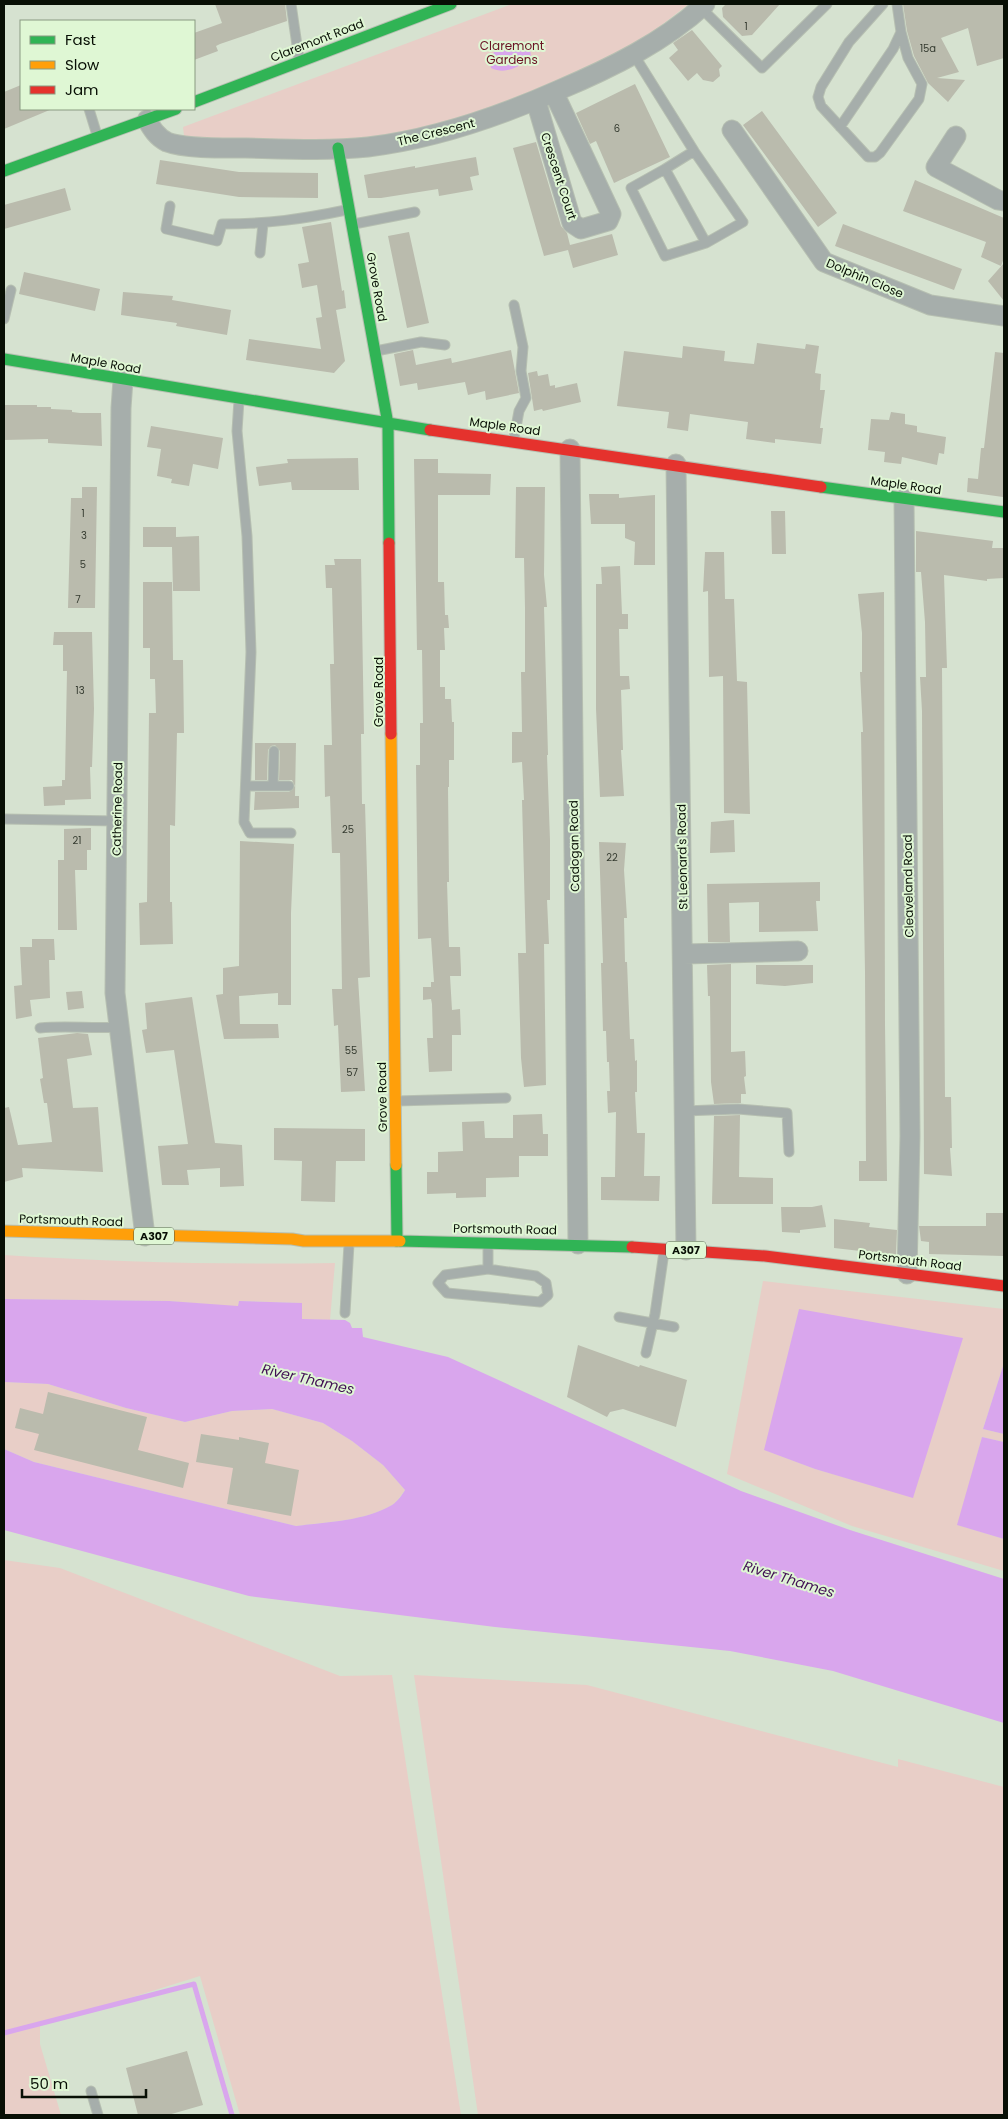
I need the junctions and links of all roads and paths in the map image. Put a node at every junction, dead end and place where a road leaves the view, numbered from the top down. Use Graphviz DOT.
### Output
graph roads {
  1 [pos="291,4"];
  2 [pos="451,4"];
  3 [pos="827,4"];
  4 [pos="883,4"];
  5 [pos="897,4"];
  6 [pos="703,6"];
  7 [pos="901,32"];
  8 [pos="634,55"];
  9 [pos="299,62"];
  10 [pos="554,93"];
  11 [pos="536,101"];
  12 [pos="195,102"];
  13 [pos="90,110"];
  14 [pos="173,110"];
  15 [pos="147,120"];
  16 [pos="840,127"];
  17 [pos="732,130"];
  18 [pos="956,136"];
  19 [pos="97,138"];
  20 [pos="338,148"];
  21 [pos="694,151"];
  22 [pos="665,169"];
  23 [pos="4,171"];
  24 [pos="1004,201"];
  25 [pos="170,206"];
  26 [pos="349,209"];
  27 [pos="415,212"];
  28 [pos="263,224"];
  29 [pos="352,225"];
  30 [pos="706,243"];
  31 [pos="260,253"];
  32 [pos="11,290"];
  33 [pos="514,306"];
  34 [pos="1004,316"];
  35 [pos="4,319"];
  36 [pos="444,345"];
  37 [pos="374,352"];
  38 [pos="4,359"];
  39 [pos="123,380"];
  40 [pos="239,400"];
  41 [pos="388,424"];
  42 [pos="514,441"];
  43 [pos="570,448"];
  44 [pos="676,464"];
  45 [pos="904,499"];
  46 [pos="1004,512"];
  47 [pos="274,751"];
  48 [pos="246,786"];
  49 [pos="273,786"];
  50 [pos="289,786"];
  51 [pos="4,819"];
  52 [pos="117,821"];
  53 [pos="291,833"];
  54 [pos="798,951"];
  55 [pos="683,954"];
  56 [pos="119,1027"];
  57 [pos="40,1028"];
  58 [pos="506,1098"];
  59 [pos="396,1100"];
  60 [pos="684,1112"];
  61 [pos="789,1152"];
  62 [pos="4,1231"];
  63 [pos="145,1236"];
  64 [pos="349,1241"];
  65 [pos="396,1241"];
  66 [pos="488,1242"];
  67 [pos="578,1244"];
  68 [pos="664,1249"];
  69 [pos="686,1250"];
  70 [pos="488,1270"];
  71 [pos="906,1274"];
  72 [pos="1004,1286"];
  73 [pos="345,1312"];
  74 [pos="619,1317"];
  75 [pos="653,1323"];
  76 [pos="674,1327"];
  77 [pos="646,1353"];
  78 [pos="91,2090"];
  79 [pos="98,2115"];
  1 -- 9 [label="lane"];
  2 -- 9 [label="street, Claremont Road"];
  3 -- 6 [label="lane"];
  4 -- 16 [label="lane"];
  5 -- 7 [label="lane"];
  6 -- 8 [label="street, The Crescent"];
  7 -- 16 [label="lane"];
  7 -- 16 [label="lane"];
  8 -- 10 [label="street, The Crescent"];
  8 -- 21 [label="lane"];
  9 -- 12 [label="street, Claremont Road"];
  10 -- 11 [label="street, The Crescent"];
  10 -- 11 [label="street, Crescent Court"];
  11 -- 20 [label="street, The Crescent"];
  13 -- 19 [label="lane"];
  14 -- 15 [label="street"];
  15 -- 19 [label="street"];
  15 -- 20 [label="street, The Crescent"];
  17 -- 34 [label="street, Dolphin Close"];
  18 -- 24 [label="street"];
  19 -- 23 [label="street"];
  20 -- 26 [label="street, Grove Road"];
  21 -- 22 [label="lane"];
  21 -- 30 [label="lane"];
  22 -- 30 [label="lane"];
  22 -- 30 [label="lane"];
  25 -- 28 [label="lane"];
  26 -- 28 [label="lane"];
  26 -- 29 [label="street, Grove Road"];
  27 -- 29 [label="lane"];
  28 -- 31 [label="lane"];
  29 -- 37 [label="street, Grove Road"];
  32 -- 35 [label="lane"];
  33 -- 42 [label="lane"];
  36 -- 37 [label="lane"];
  37 -- 41 [label="street, Grove Road"];
  38 -- 39 [label="street, Maple Road"];
  39 -- 40 [label="street, Maple Road"];
  39 -- 52 [label="street, Catherine Road"];
  40 -- 41 [label="street, Maple Road"];
  40 -- 48 [label="lane"];
  41 -- 42 [label="street, Maple Road"];
  41 -- 59 [label="street, Grove Road"];
  42 -- 43 [label="street, Maple Road"];
  43 -- 44 [label="street, Maple Road"];
  43 -- 67 [label="street, Cadogan Road"];
  44 -- 45 [label="street, Maple Road"];
  44 -- 55 [label="street, St Leonard's Road"];
  45 -- 46 [label="street, Maple Road"];
  45 -- 71 [label="street, Cleaveland Road"];
  47 -- 49 [label="lane"];
  48 -- 49 [label="lane"];
  48 -- 53 [label="lane"];
  49 -- 50 [label="lane"];
  51 -- 52 [label="lane"];
  52 -- 56 [label="street, Catherine Road"];
  54 -- 55 [label="street"];
  55 -- 60 [label="street, St Leonard's Road"];
  56 -- 57 [label="lane"];
  56 -- 63 [label="street, Catherine Road"];
  58 -- 59 [label="lane"];
  59 -- 65 [label="street, Grove Road"];
  60 -- 61 [label="lane"];
  60 -- 69 [label="street, St Leonard's Road"];
  62 -- 63 [label="street, Portsmouth Road / A307"];
  63 -- 64 [label="street, Portsmouth Road / A307"];
  64 -- 65 [label="street, Portsmouth Road / A307"];
  64 -- 73 [label="lane"];
  65 -- 66 [label="street, Portsmouth Road / A307"];
  66 -- 67 [label="street, Portsmouth Road / A307"];
  66 -- 70 [label="lane"];
  67 -- 68 [label="street, Portsmouth Road / A307"];
  68 -- 69 [label="street, Portsmouth Road / A307"];
  68 -- 75 [label="lane"];
  69 -- 71 [label="street, Portsmouth Road / A307"];
  70 -- 70 [label="lane"];
  71 -- 72 [label="street, Portsmouth Road / A307"];
  74 -- 75 [label="lane"];
  75 -- 76 [label="lane"];
  75 -- 77 [label="lane"];
  78 -- 79 [label="lane"];
}
